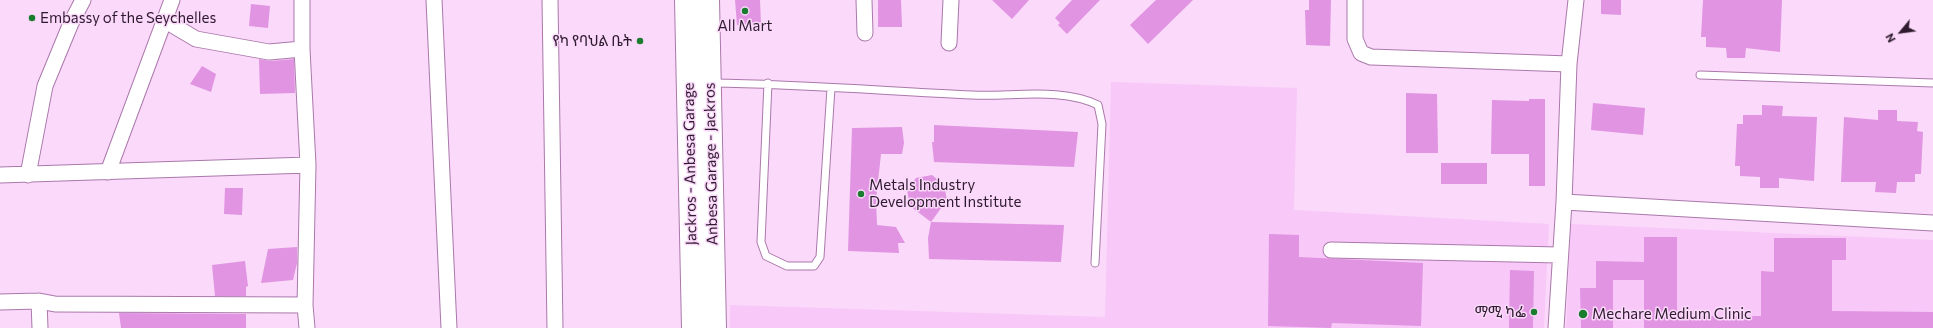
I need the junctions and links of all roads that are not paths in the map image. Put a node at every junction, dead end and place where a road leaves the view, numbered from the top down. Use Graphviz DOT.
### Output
graph roads {
  1 [pos="83,0"];
  2 [pos="172,0"];
  3 [pos="302,0"];
  4 [pos="434,0"];
  5 [pos="550,0"];
  6 [pos="686,0"];
  7 [pos="708,0"];
  8 [pos="864,0"];
  9 [pos="951,0"];
  10 [pos="1355,0"];
  11 [pos="1576,0"];
  12 [pos="164,20"];
  13 [pos="865,33"];
  14 [pos="949,43"];
  15 [pos="302,49"];
  16 [pos="1569,64"];
  17 [pos="1700,75"];
  18 [pos="1933,82"];
  19 [pos="710,83"];
  20 [pos="768,83"];
  21 [pos="831,88"];
  22 [pos="308,165"];
  23 [pos="108,172"];
  24 [pos="701,174"];
  25 [pos="0,175"];
  26 [pos="28,175"];
  27 [pos="1564,202"];
  28 [pos="1933,222"];
  29 [pos="1331,250"];
  30 [pos="1559,255"];
  31 [pos="1095,263"];
  32 [pos="39,301"];
  33 [pos="0,302"];
  34 [pos="305,305"];
  35 [pos="40,328"];
  36 [pos="307,328"];
  37 [pos="449,328"];
  38 [pos="555,328"];
  39 [pos="693,328"];
  40 [pos="715,328"];
  41 [pos="1556,328"];
  1 -- 26 [label="street"];
  2 -- 12 [label="street"];
  3 -- 15 [label="street"];
  4 -- 37 [label="street"];
  5 -- 38 [label="street"];
  6 -- 24 [label="main road, Jackros - Anbesa Garage"];
  7 -- 19 [label="main road, Anbesa Garage - Jackros"];
  8 -- 13 [label="street"];
  9 -- 14 [label="street"];
  10 -- 16 [label="street"];
  11 -- 16 [label="street"];
  12 -- 15 [label="street"];
  12 -- 23 [label="street"];
  15 -- 22 [label="street"];
  16 -- 27 [label="street"];
  17 -- 18 [label="lane"];
  19 -- 20 [label="lane"];
  19 -- 24 [label="main road, Anbesa Garage - Jackros"];
  20 -- 21 [label="lane"];
  20 -- 21 [label="lane"];
  21 -- 31 [label="lane"];
  22 -- 23 [label="street"];
  22 -- 34 [label="street"];
  23 -- 26 [label="street"];
  24 -- 39 [label="main road, Jackros - Anbesa Garage"];
  24 -- 40 [label="main road, Anbesa Garage - Jackros"];
  25 -- 26 [label="street"];
  27 -- 28 [label="street"];
  27 -- 30 [label="street"];
  29 -- 30 [label="street"];
  30 -- 41 [label="street"];
  32 -- 33 [label="street"];
  32 -- 34 [label="street"];
  32 -- 35 [label="street"];
  34 -- 36 [label="street"];
}
